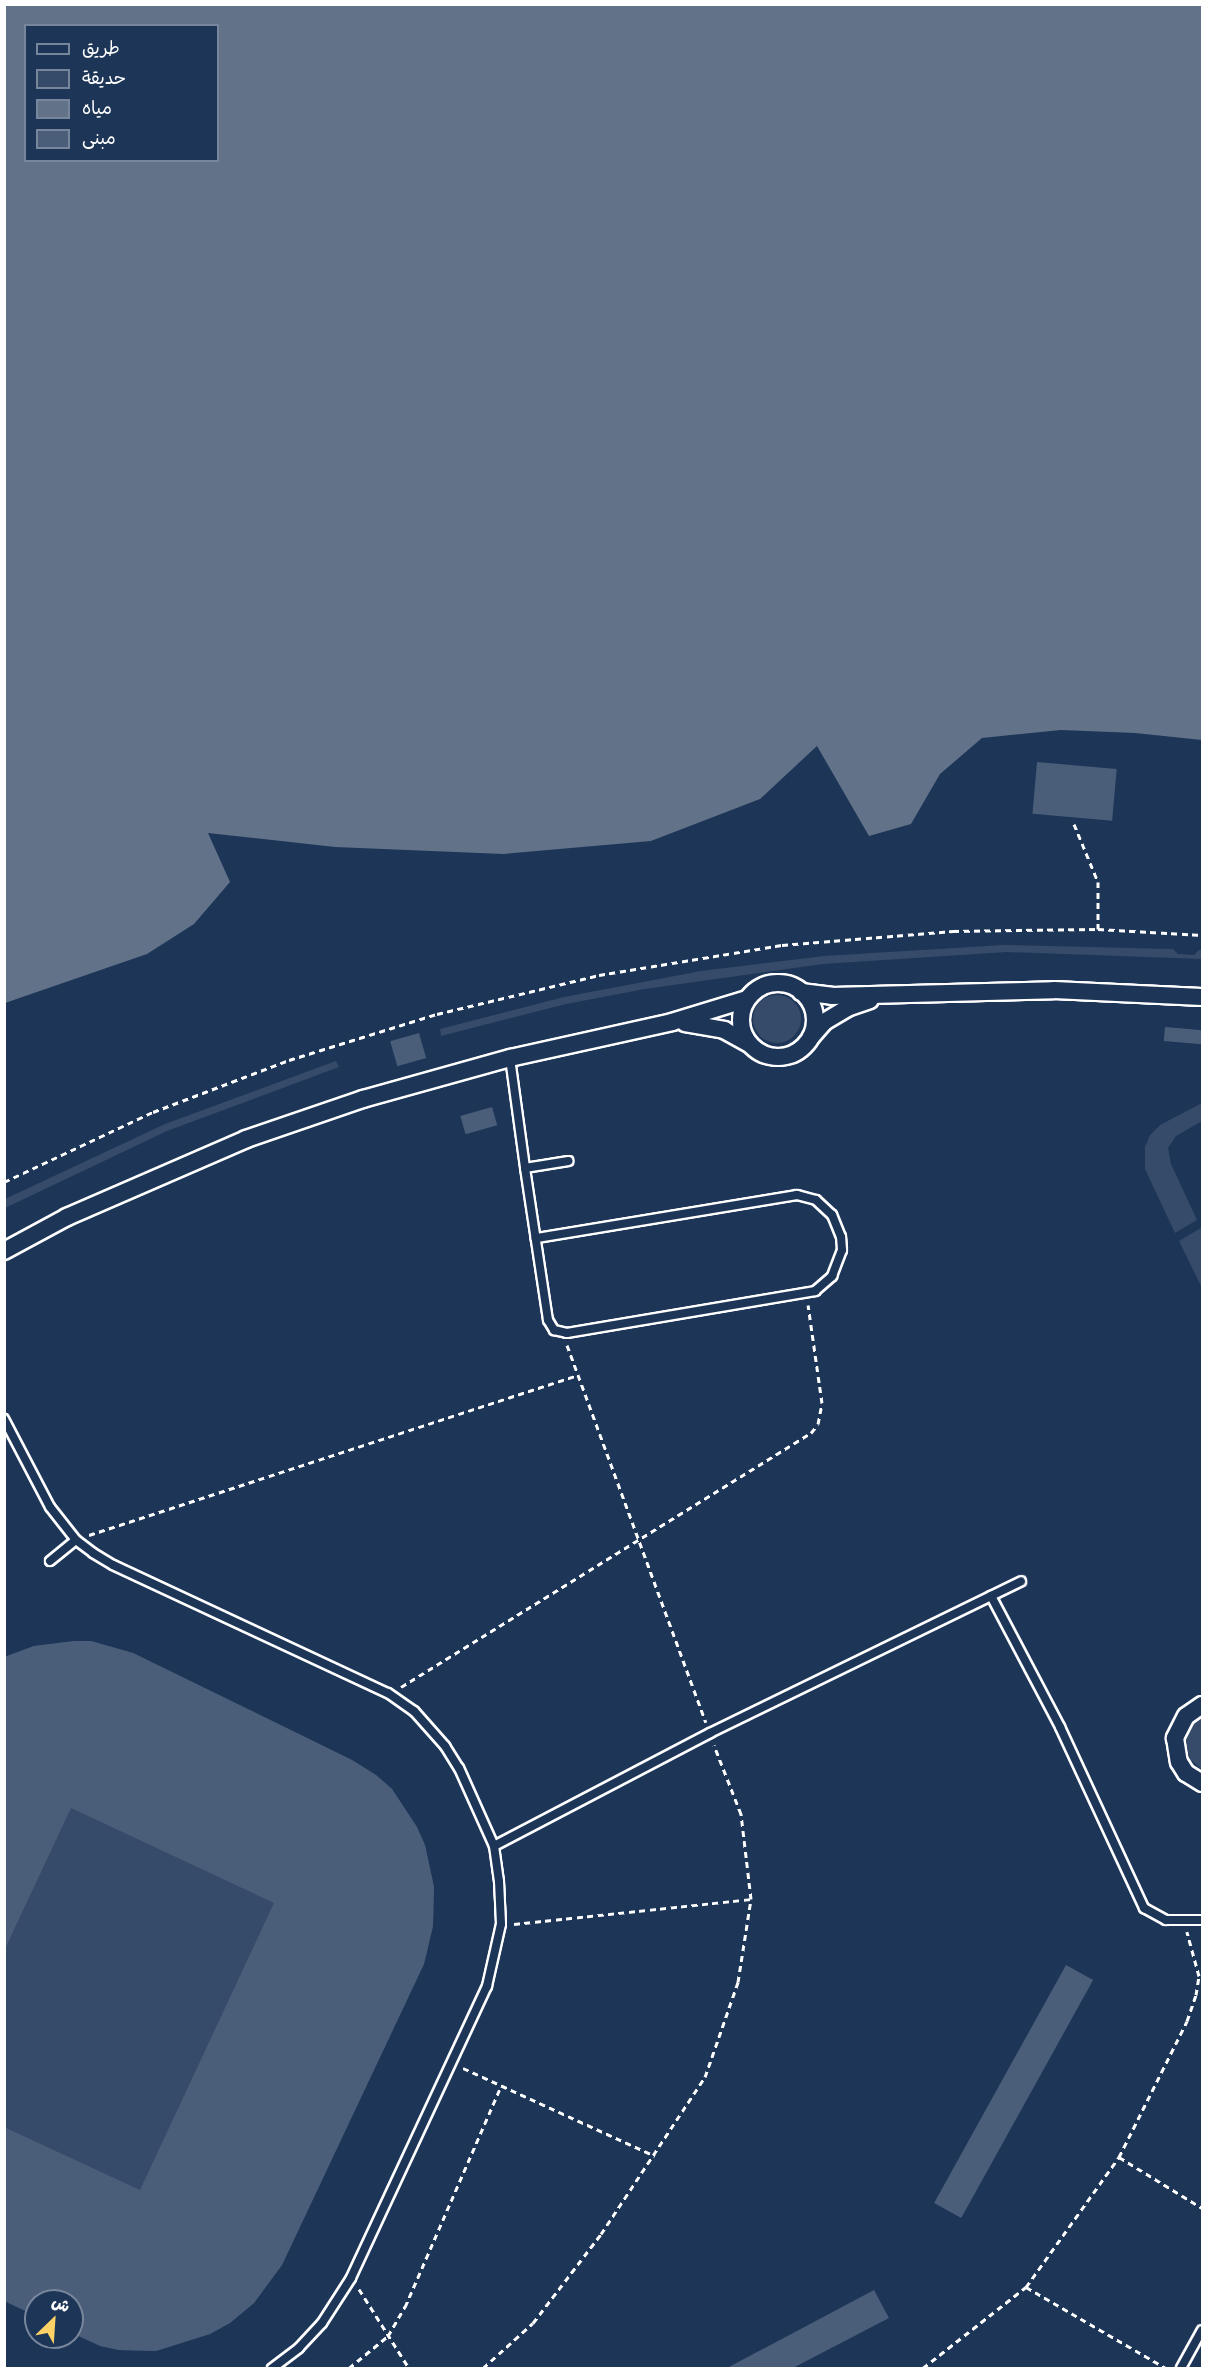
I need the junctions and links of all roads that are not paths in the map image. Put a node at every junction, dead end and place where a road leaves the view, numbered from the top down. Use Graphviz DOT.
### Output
graph roads {
  1 [pos="801,992"];
  2 [pos="885,995"];
  3 [pos="1203,997"];
  4 [pos="747,999"];
  5 [pos="672,1022"];
  6 [pos="811,1038"];
  7 [pos="749,1044"];
  8 [pos="510,1058"];
  9 [pos="568,1161"];
  10 [pos="525,1168"];
  11 [pos="536,1238"];
  12 [pos="4,1251"];
  13 [pos="4,1419"];
  14 [pos="76,1540"];
  15 [pos="50,1561"];
  16 [pos="1021,1581"];
  17 [pos="991,1596"];
  18 [pos="1203,1705"];
  19 [pos="1203,1783"];
  20 [pos="494,1846"];
  21 [pos="1203,1920"];
  22 [pos="1203,2330"];
  23 [pos="272,2368"];
  24 [pos="1181,2368"];
  1 -- 2 [label="street"];
  1 -- 4 [label="street"];
  1 -- 6 [label="street"];
  2 -- 3 [label="street"];
  2 -- 6 [label="street"];
  4 -- 5 [label="street"];
  4 -- 7 [label="street"];
  5 -- 7 [label="street"];
  5 -- 8 [label="street"];
  6 -- 7 [label="street"];
  8 -- 10 [label="lane"];
  8 -- 12 [label="street"];
  9 -- 10 [label="lane"];
  10 -- 11 [label="lane"];
  11 -- 11 [label="lane"];
  13 -- 14 [label="lane"];
  14 -- 15 [label="lane"];
  14 -- 20 [label="lane"];
  16 -- 17 [label="lane"];
  17 -- 20 [label="lane"];
  17 -- 21 [label="lane"];
  18 -- 19 [label="street"];
  20 -- 23 [label="lane"];
  22 -- 24 [label="lane"];
}
